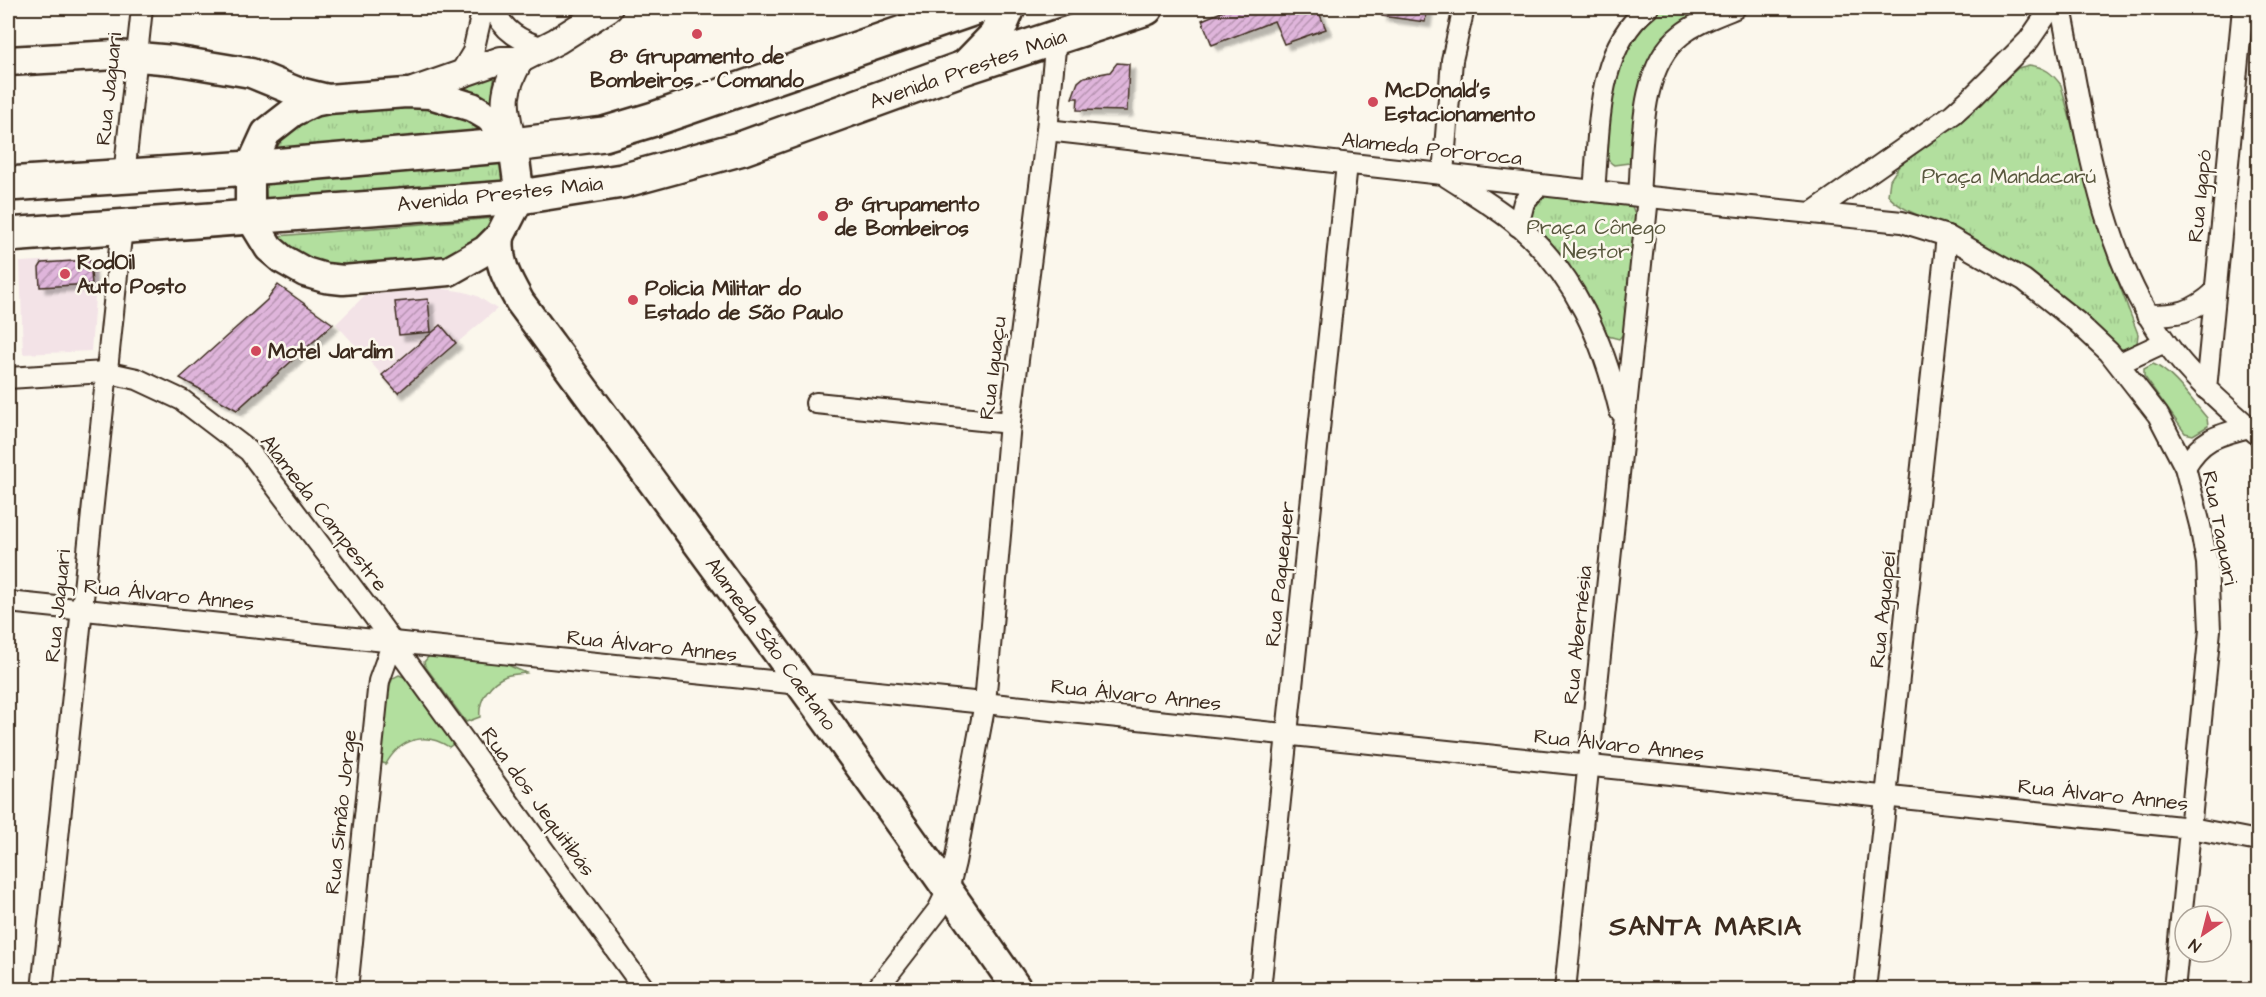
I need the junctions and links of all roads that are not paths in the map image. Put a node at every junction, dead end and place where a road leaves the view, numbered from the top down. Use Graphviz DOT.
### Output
graph roads {
  1 [pos="142,8"];
  2 [pos="483,8"];
  3 [pos="494,8"];
  4 [pos="609,8"];
  5 [pos="975,8"];
  6 [pos="1008,8"];
  7 [pos="1146,8"];
  8 [pos="1464,8"];
  9 [pos="1648,8"];
  10 [pos="1735,8"];
  11 [pos="2051,8"];
  12 [pos="2061,8"];
  13 [pos="2243,8"];
  14 [pos="1056,39"];
  15 [pos="544,48"];
  16 [pos="137,56"];
  17 [pos="520,60"];
  18 [pos="8,61"];
  19 [pos="966,67"];
  20 [pos="235,71"];
  21 [pos="459,75"];
  22 [pos="406,93"];
  23 [pos="328,99"];
  24 [pos="1047,130"];
  25 [pos="266,133"];
  26 [pos="513,145"];
  27 [pos="1347,164"];
  28 [pos="250,168"];
  29 [pos="1443,174"];
  30 [pos="124,176"];
  31 [pos="8,184"];
  32 [pos="1539,185"];
  33 [pos="1594,191"];
  34 [pos="1644,196"];
  35 [pos="520,197"];
  36 [pos="1812,212"];
  37 [pos="250,217"];
  38 [pos="1518,226"];
  39 [pos="122,227"];
  40 [pos="8,235"];
  41 [pos="500,236"];
  42 [pos="1947,236"];
  43 [pos="449,270"];
  44 [pos="2215,292"];
  45 [pos="520,302"];
  46 [pos="2147,315"];
  47 [pos="2165,342"];
  48 [pos="2120,363"];
  49 [pos="105,372"];
  50 [pos="8,378"];
  51 [pos="2206,389"];
  52 [pos="816,403"];
  53 [pos="1010,423"];
  54 [pos="1623,428"];
  55 [pos="2254,431"];
  56 [pos="2185,467"];
  57 [pos="8,602"];
  58 [pos="82,610"];
  59 [pos="393,642"];
  60 [pos="803,686"];
  61 [pos="985,703"];
  62 [pos="1287,735"];
  63 [pos="1588,766"];
  64 [pos="1888,797"];
  65 [pos="2191,828"];
  66 [pos="2259,841"];
  67 [pos="948,890"];
  68 [pos="42,990"];
  69 [pos="347,990"];
  70 [pos="645,990"];
  71 [pos="876,990"];
  72 [pos="1018,990"];
  73 [pos="1260,990"];
  74 [pos="1565,990"];
  75 [pos="1865,990"];
  76 [pos="2174,990"];
  1 -- 16 [label="street, Rua Jaguari"];
  2 -- 21 [label="street"];
  3 -- 15 [label="street"];
  4 -- 15 [label="street"];
  5 -- 26 [label="highway"];
  6 -- 19 [label="highway"];
  7 -- 14 [label="highway, Avenida Prestes Maia"];
  8 -- 29 [label="street"];
  9 -- 33 [label="street"];
  10 -- 34 [label="street"];
  11 -- 36 [label="street"];
  12 -- 46 [label="street"];
  13 -- 44 [label="street, Rua Igapó"];
  14 -- 19 [label="highway, Avenida Prestes Maia"];
  14 -- 24 [label="street, Rua Iguaçu"];
  15 -- 17 [label="street"];
  16 -- 18 [label="main road"];
  16 -- 20 [label="main road"];
  16 -- 30 [label="street, Rua Jaguari"];
  17 -- 21 [label="street"];
  17 -- 26 [label="street"];
  19 -- 35 [label="highway, Avenida Prestes Maia"];
  20 -- 23 [label="main road"];
  20 -- 25 [label="main road"];
  21 -- 22 [label="street"];
  22 -- 23 [label="main road"];
  22 -- 26 [label="main road"];
  23 -- 25 [label="main road"];
  24 -- 27 [label="street, Alameda Pororoca"];
  24 -- 53 [label="street, Rua Iguaçu"];
  25 -- 28 [label="main road"];
  26 -- 28 [label="highway"];
  26 -- 35 [label="main road"];
  27 -- 29 [label="street, Alameda Pororoca"];
  27 -- 62 [label="street, Rua Paquequer"];
  28 -- 30 [label="highway"];
  28 -- 37 [label="main road"];
  29 -- 32 [label="street, Alameda Pororoca"];
  29 -- 38 [label="street"];
  30 -- 31 [label="highway"];
  32 -- 33 [label="street, Alameda Pororoca"];
  32 -- 38 [label="street"];
  33 -- 34 [label="street, Alameda Pororoca"];
  34 -- 36 [label="street, Alameda Pororoca"];
  34 -- 54 [label="street"];
  35 -- 37 [label="highway, Avenida Prestes Maia"];
  35 -- 41 [label="main road"];
  36 -- 42 [label="street"];
  37 -- 39 [label="highway, Avenida Prestes Maia"];
  37 -- 43 [label="main road"];
  38 -- 54 [label="street"];
  39 -- 40 [label="highway, Avenida Prestes Maia"];
  39 -- 49 [label="street, Rua Jaguari"];
  41 -- 43 [label="main road"];
  41 -- 45 [label="main road, Alameda São Caetano"];
  42 -- 48 [label="street"];
  42 -- 64 [label="street, Rua Aguapeí"];
  43 -- 45 [label="main road, Alameda São Caetano"];
  44 -- 46 [label="street"];
  44 -- 51 [label="street, Rua Igapó"];
  45 -- 60 [label="main road, Alameda São Caetano"];
  46 -- 47 [label="street"];
  47 -- 48 [label="street"];
  47 -- 51 [label="street"];
  48 -- 56 [label="street, Rua Taquari"];
  49 -- 50 [label="street, Alameda Campestre"];
  49 -- 58 [label="street, Rua Jaguari"];
  49 -- 59 [label="street, Alameda Campestre"];
  51 -- 55 [label="street"];
  52 -- 53 [label="street"];
  53 -- 61 [label="street, Rua Iguaçu"];
  54 -- 63 [label="street, Rua Abernésia"];
  55 -- 56 [label="street"];
  56 -- 65 [label="street, Rua Taquari"];
  57 -- 58 [label="street, Rua Álvaro Annes"];
  58 -- 59 [label="street, Rua Álvaro Annes"];
  58 -- 68 [label="street, Rua Jaguari"];
  59 -- 60 [label="street, Rua Álvaro Annes"];
  59 -- 69 [label="street, Rua Simão Jorge"];
  59 -- 70 [label="street, Rua dos Jequitibás"];
  60 -- 61 [label="street, Rua Álvaro Annes"];
  60 -- 67 [label="main road, Alameda São Caetano"];
  61 -- 62 [label="street, Rua Álvaro Annes"];
  61 -- 67 [label="street, Rua Iguaçu"];
  62 -- 63 [label="street, Rua Álvaro Annes"];
  62 -- 73 [label="street, Rua Paquequer"];
  63 -- 64 [label="street, Rua Álvaro Annes"];
  63 -- 74 [label="street, Rua Abernésia"];
  64 -- 65 [label="street, Rua Álvaro Annes"];
  64 -- 75 [label="street, Rua Aguapeí"];
  65 -- 66 [label="street, Rua Álvaro Annes"];
  65 -- 76 [label="street, Rua Taquari"];
  67 -- 71 [label="street, Rua Iguaçu"];
  67 -- 72 [label="main road, Alameda São Caetano"];
}
